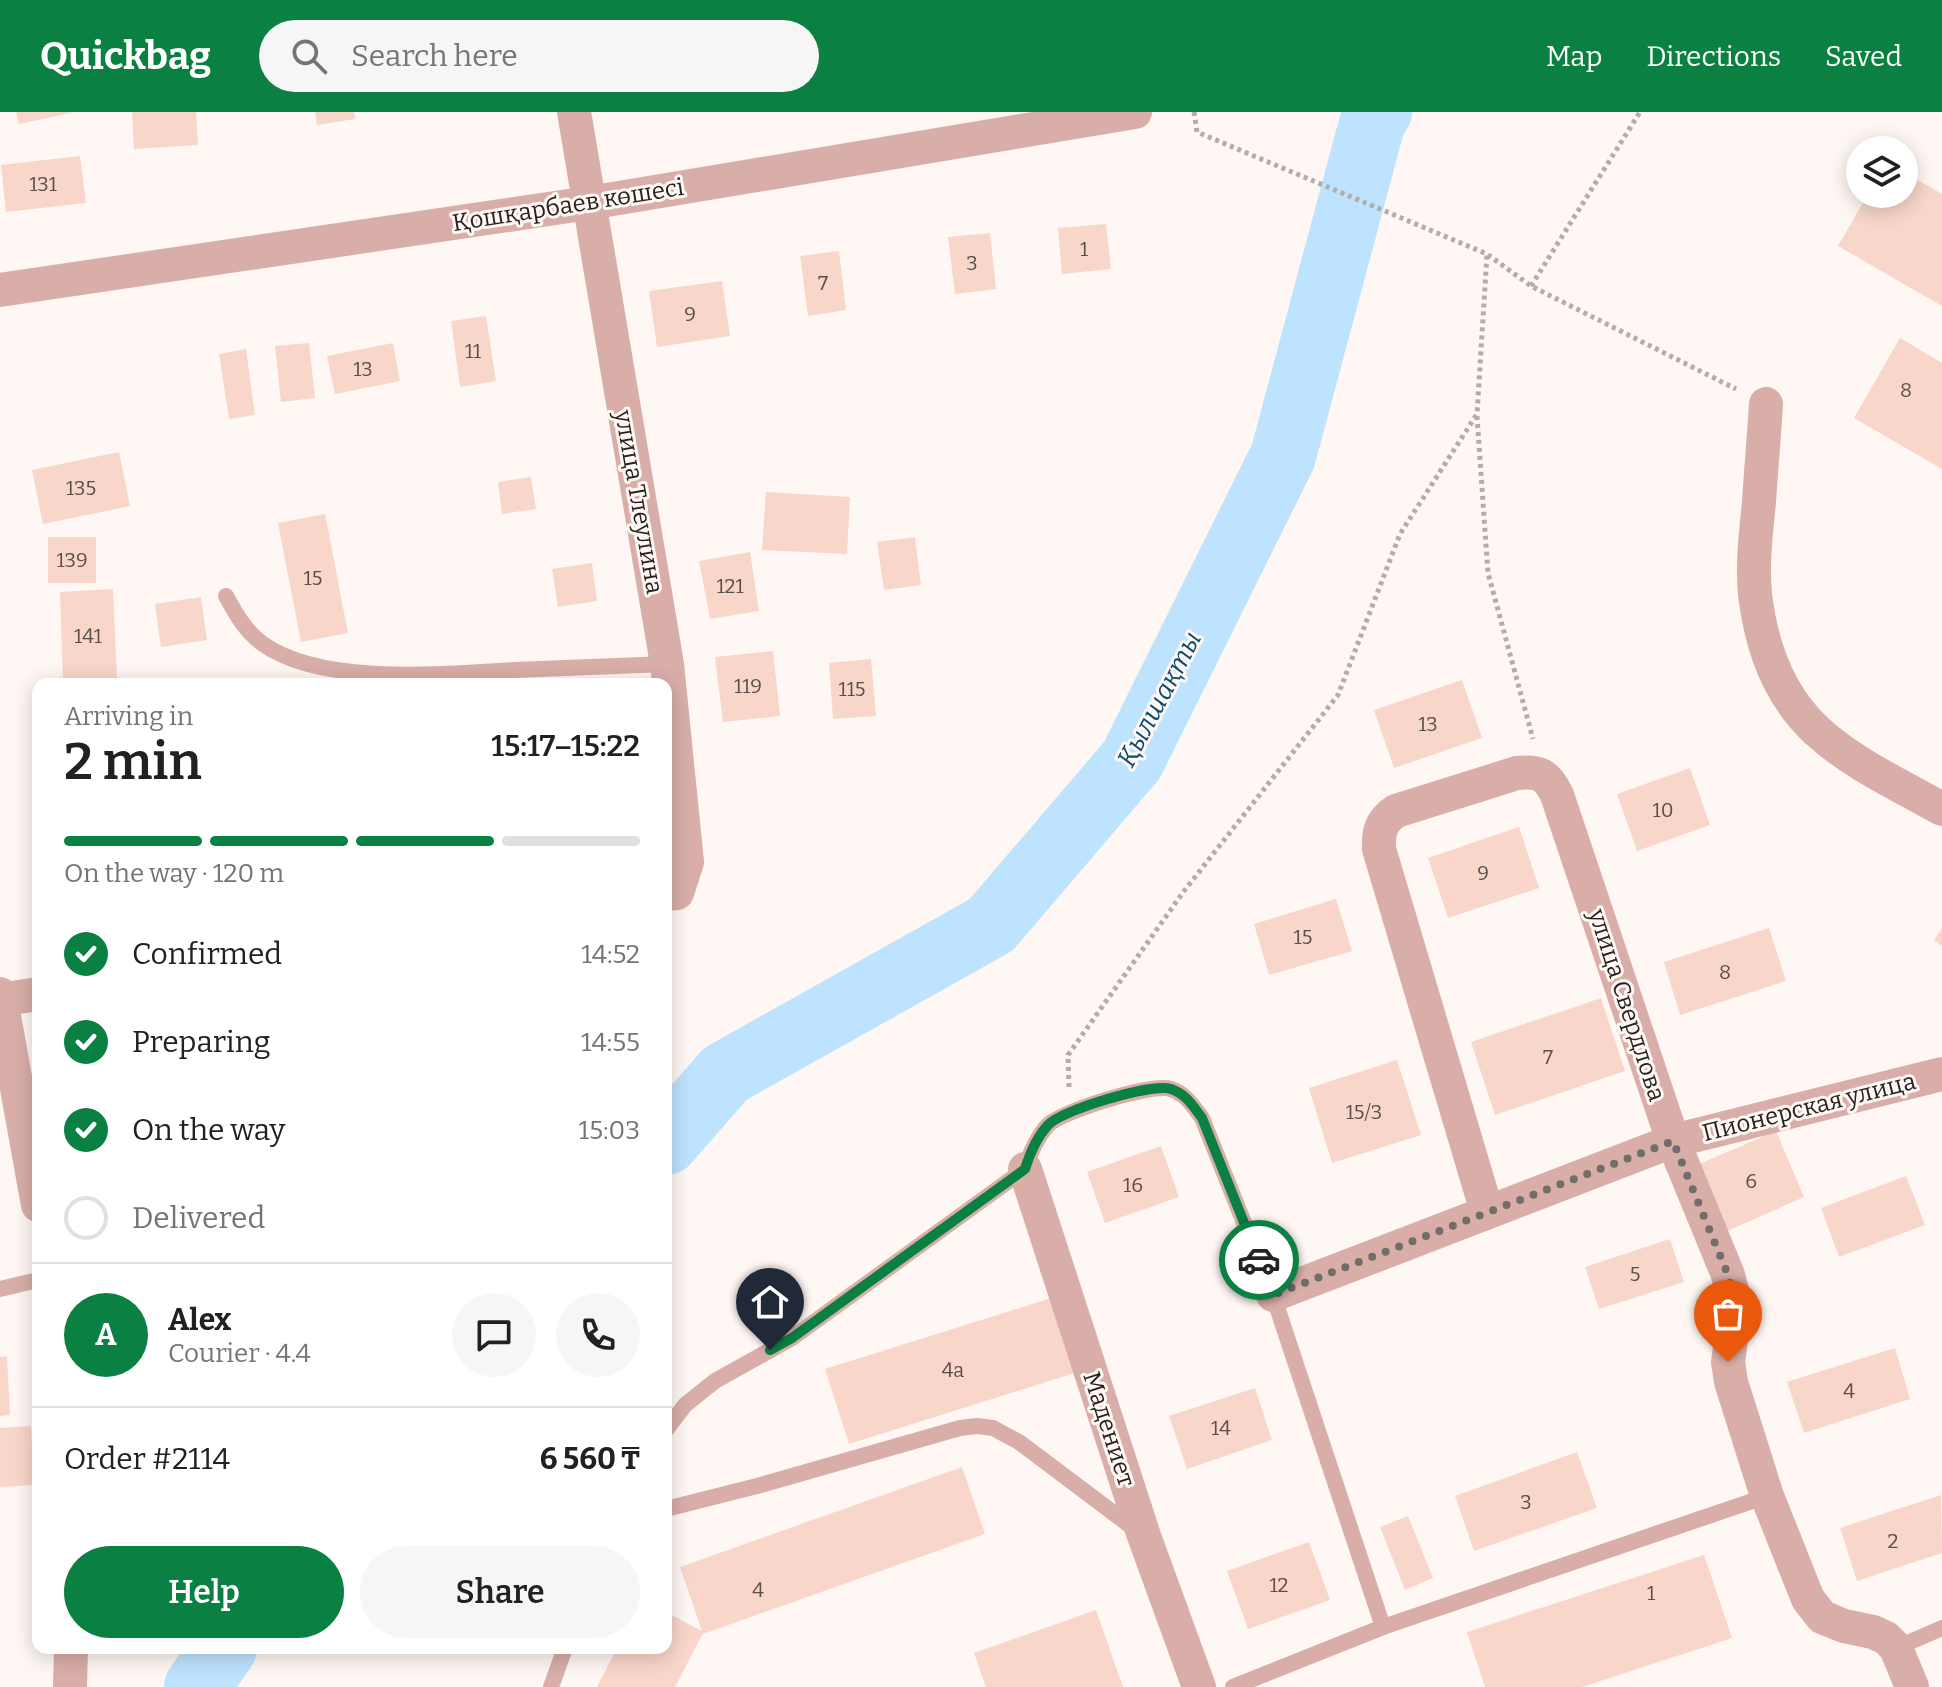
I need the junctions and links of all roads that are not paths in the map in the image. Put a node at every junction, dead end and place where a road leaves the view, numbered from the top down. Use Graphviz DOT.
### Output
graph roads {
  1 [pos="574,112"];
  2 [pos="1135,112"];
  3 [pos="589,203"];
  4 [pos="0,290"];
  5 [pos="1766,404"];
  6 [pos="226,596"];
  7 [pos="667,664"];
  8 [pos="668,678"];
  9 [pos="672,714"];
  10 [pos="1942,809"];
  11 [pos="672,894"];
  12 [pos="32,995"];
  13 [pos="0,998"];
  14 [pos="1942,1074"];
  15 [pos="1673,1141"];
  16 [pos="1025,1169"];
  17 [pos="32,1172"];
  18 [pos="1487,1212"];
  19 [pos="32,1281"];
  20 [pos="0,1289"];
  21 [pos="1273,1295"];
  22 [pos="672,1422"];
  23 [pos="1767,1496"];
  24 [pos="672,1507"];
  25 [pos="1144,1536"];
  26 [pos="1383,1627"];
  27 [pos="1942,1628"];
  28 [pos="1896,1648"];
  29 [pos="71,1654"];
  30 [pos="563,1654"];
  31 [pos="70,1687"];
  32 [pos="551,1687"];
  33 [pos="1199,1687"];
  34 [pos="1233,1687"];
  35 [pos="1912,1687"];
  1 -- 3 [label="street, улица Тлеулина"];
  2 -- 3 [label="street, Қошқарбаев көшесі"];
  3 -- 4 [label="street, Қошқарбаев көшесі"];
  3 -- 7 [label="street, улица Тлеулина"];
  5 -- 10 [label="street"];
  6 -- 7 [label="lane"];
  7 -- 8 [label="street, улица Тлеулина"];
  9 -- 11 [label="street, улица Тлеулина"];
  12 -- 13 [label="street"];
  13 -- 17 [label="street"];
  14 -- 15 [label="street, Пионерская улица"];
  15 -- 18 [label="street, Пионерская улица"];
  15 -- 18 [label="street, улица Свердлова"];
  15 -- 23 [label="street, улица Свердлова"];
  16 -- 21 [label="lane"];
  16 -- 22 [label="lane"];
  16 -- 25 [label="street, Мадениет"];
  18 -- 21 [label="street, Пионерская улица"];
  19 -- 20 [label="lane"];
  21 -- 26 [label="lane"];
  23 -- 26 [label="lane"];
  23 -- 28 [label="street, улица Свердлова"];
  24 -- 25 [label="lane"];
  25 -- 33 [label="street, Мадениет"];
  26 -- 34 [label="lane"];
  27 -- 28 [label="lane"];
  28 -- 35 [label="street"];
  29 -- 31 [label="street"];
  30 -- 32 [label="lane"];
}
